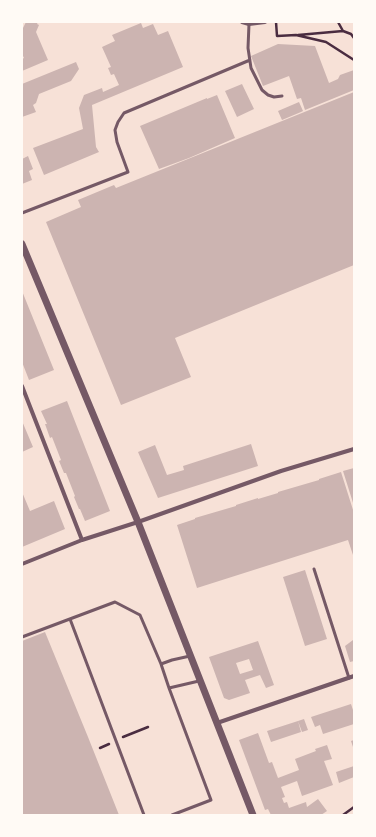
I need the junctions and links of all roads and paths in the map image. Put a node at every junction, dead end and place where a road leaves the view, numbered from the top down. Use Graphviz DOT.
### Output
graph roads {
  1 [pos="242,22"];
  2 [pos="265,22"];
  3 [pos="276,22"];
  4 [pos="338,22"];
  5 [pos="249,24"];
  6 [pos="343,31"];
  7 [pos="296,35"];
  8 [pos="354,38"];
  9 [pos="250,60"];
  10 [pos="354,60"];
  11 [pos="282,96"];
  12 [pos="22,213"];
  13 [pos="22,244"];
  14 [pos="22,386"];
  15 [pos="354,449"];
  16 [pos="138,522"];
  17 [pos="82,540"];
  18 [pos="22,564"];
  19 [pos="314,568"];
  20 [pos="70,619"];
  21 [pos="22,637"];
  22 [pos="191,656"];
  23 [pos="160,664"];
  24 [pos="354,676"];
  25 [pos="349,678"];
  26 [pos="201,680"];
  27 [pos="169,688"];
  28 [pos="217,723"];
  29 [pos="354,807"];
  30 [pos="144,815"];
  31 [pos="172,815"];
  32 [pos="253,815"];
  33 [pos="342,815"];
  1 -- 5 [label="street"];
  2 -- 5 [label="street"];
  3 -- 7 [label="path"];
  4 -- 6 [label="path"];
  5 -- 9 [label="lane"];
  6 -- 7 [label="path"];
  6 -- 8 [label="path"];
  7 -- 10 [label="path"];
  9 -- 11 [label="lane"];
  9 -- 12 [label="lane"];
  13 -- 16 [label="street"];
  14 -- 17 [label="street"];
  15 -- 16 [label="street"];
  16 -- 17 [label="street"];
  16 -- 22 [label="street"];
  17 -- 18 [label="street"];
  19 -- 25 [label="lane"];
  20 -- 21 [label="lane"];
  20 -- 23 [label="lane"];
  20 -- 30 [label="lane"];
  22 -- 23 [label="lane"];
  22 -- 26 [label="street"];
  23 -- 27 [label="lane"];
  24 -- 25 [label="street"];
  25 -- 28 [label="street"];
  26 -- 27 [label="lane"];
  26 -- 28 [label="street"];
  27 -- 31 [label="lane"];
  28 -- 32 [label="street"];
  29 -- 33 [label="path"];
}
